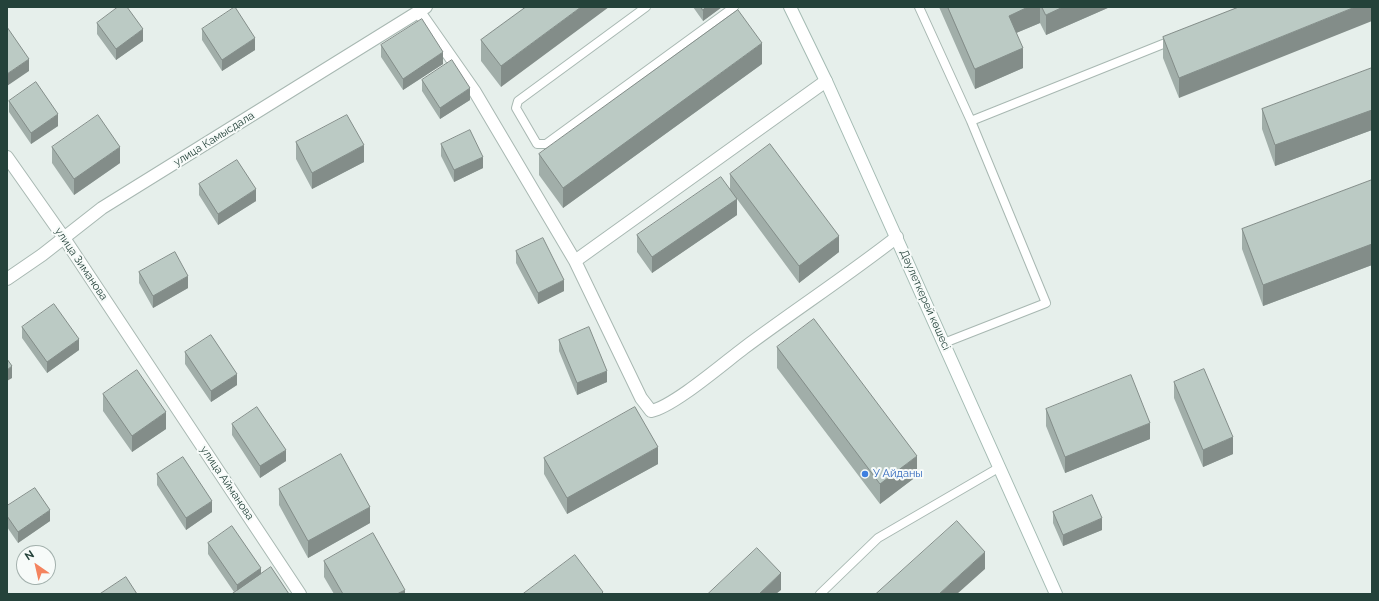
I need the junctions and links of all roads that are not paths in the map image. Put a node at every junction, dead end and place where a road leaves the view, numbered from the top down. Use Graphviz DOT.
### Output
graph roads {
  1 [pos="646,7"];
  2 [pos="734,7"];
  3 [pos="790,7"];
  4 [pos="919,7"];
  5 [pos="423,10"];
  6 [pos="1183,36"];
  7 [pos="826,81"];
  8 [pos="971,121"];
  9 [pos="7,156"];
  10 [pos="896,237"];
  11 [pos="64,238"];
  12 [pos="575,260"];
  13 [pos="7,279"];
  14 [pos="944,343"];
  15 [pos="153,372"];
  16 [pos="1000,467"];
  17 [pos="300,594"];
  18 [pos="820,594"];
  19 [pos="1056,594"];
  1 -- 2 [label="lane"];
  3 -- 7 [label="street, Дәулеткерей көшесі"];
  4 -- 8 [label="lane"];
  5 -- 11 [label="street, улица Камысдала"];
  5 -- 12 [label="street"];
  6 -- 8 [label="lane"];
  7 -- 10 [label="street, Дәулеткерей көшесі"];
  7 -- 12 [label="street"];
  8 -- 14 [label="lane"];
  9 -- 11 [label="street, улица Зиманова"];
  10 -- 12 [label="street"];
  10 -- 14 [label="street, Дәулеткерей көшесі"];
  11 -- 13 [label="street, улица Камысдала"];
  11 -- 15 [label="street, улица Зиманова"];
  14 -- 16 [label="street, Дәулеткерей көшесі"];
  15 -- 17 [label="street, улица Айманова"];
  16 -- 18 [label="lane"];
  16 -- 19 [label="street, Дәулеткерей көшесі"];
}
